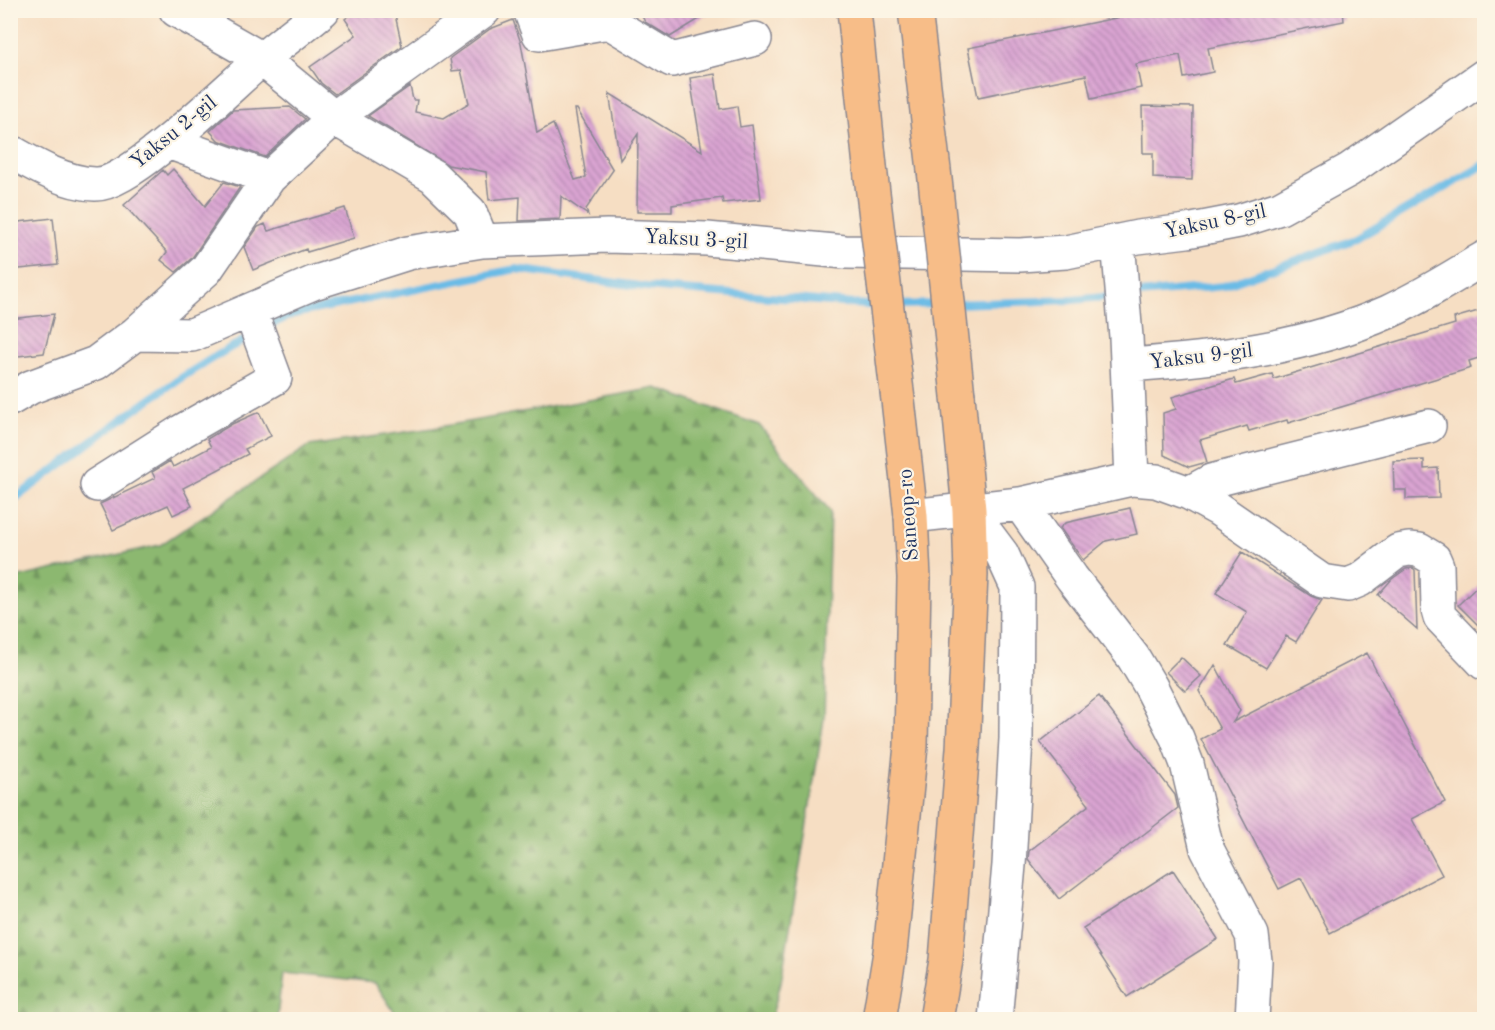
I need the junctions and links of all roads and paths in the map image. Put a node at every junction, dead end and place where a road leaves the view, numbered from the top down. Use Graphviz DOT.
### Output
graph roads {
  1 [pos="176,10"];
  2 [pos="323,10"];
  3 [pos="484,10"];
  4 [pos="530,10"];
  5 [pos="854,10"];
  6 [pos="915,10"];
  7 [pos="755,39"];
  8 [pos="262,59"];
  9 [pos="1485,76"];
  10 [pos="334,118"];
  11 [pos="168,142"];
  12 [pos="10,151"];
  13 [pos="269,178"];
  14 [pos="482,241"];
  15 [pos="1119,251"];
  16 [pos="908,255"];
  17 [pos="1485,258"];
  18 [pos="250,310"];
  19 [pos="135,334"];
  20 [pos="1127,351"];
  21 [pos="10,399"];
  22 [pos="1429,426"];
  23 [pos="1132,479"];
  24 [pos="97,485"];
  25 [pos="1189,493"];
  26 [pos="1020,504"];
  27 [pos="969,510"];
  28 [pos="911,516"];
  29 [pos="1485,663"];
  30 [pos="1002,959"];
  31 [pos="1252,1016"];
  32 [pos="879,1020"];
  33 [pos="936,1020"];
  34 [pos="995,1020"];
  35 [pos="1018,1020"];
  1 -- 8 [label="street"];
  2 -- 8 [label="street, Yaksu 2-gil"];
  3 -- 10 [label="street"];
  4 -- 7 [label="street"];
  5 -- 28 [label="main road, Saneop-ro, bridge"];
  6 -- 27 [label="main road, bridge"];
  8 -- 10 [label="street"];
  8 -- 11 [label="street, Yaksu 2-gil"];
  9 -- 15 [label="street, Yaksu 8-gil"];
  10 -- 13 [label="street"];
  10 -- 14 [label="street"];
  11 -- 12 [label="street, Yaksu 2-gil"];
  11 -- 13 [label="street"];
  13 -- 19 [label="street"];
  14 -- 16 [label="street, Yaksu 3-gil"];
  14 -- 18 [label="street, Yaksu 3-gil"];
  15 -- 16 [label="street, Yaksu 8-gil"];
  15 -- 20 [label="street"];
  17 -- 20 [label="street, Yaksu 9-gil"];
  18 -- 19 [label="street, Yaksu 3-gil"];
  18 -- 24 [label="street"];
  19 -- 21 [label="street"];
  20 -- 23 [label="street, Yaksu 9-gil"];
  22 -- 25 [label="street"];
  23 -- 25 [label="street"];
  23 -- 26 [label="street"];
  25 -- 29 [label="street"];
  26 -- 27 [label="street"];
  26 -- 31 [label="street"];
  27 -- 28 [label="street"];
  27 -- 30 [label="street"];
  27 -- 33 [label="main road"];
  28 -- 32 [label="main road, Saneop-ro"];
  30 -- 34 [label="street"];
  30 -- 35 [label="street"];
}
